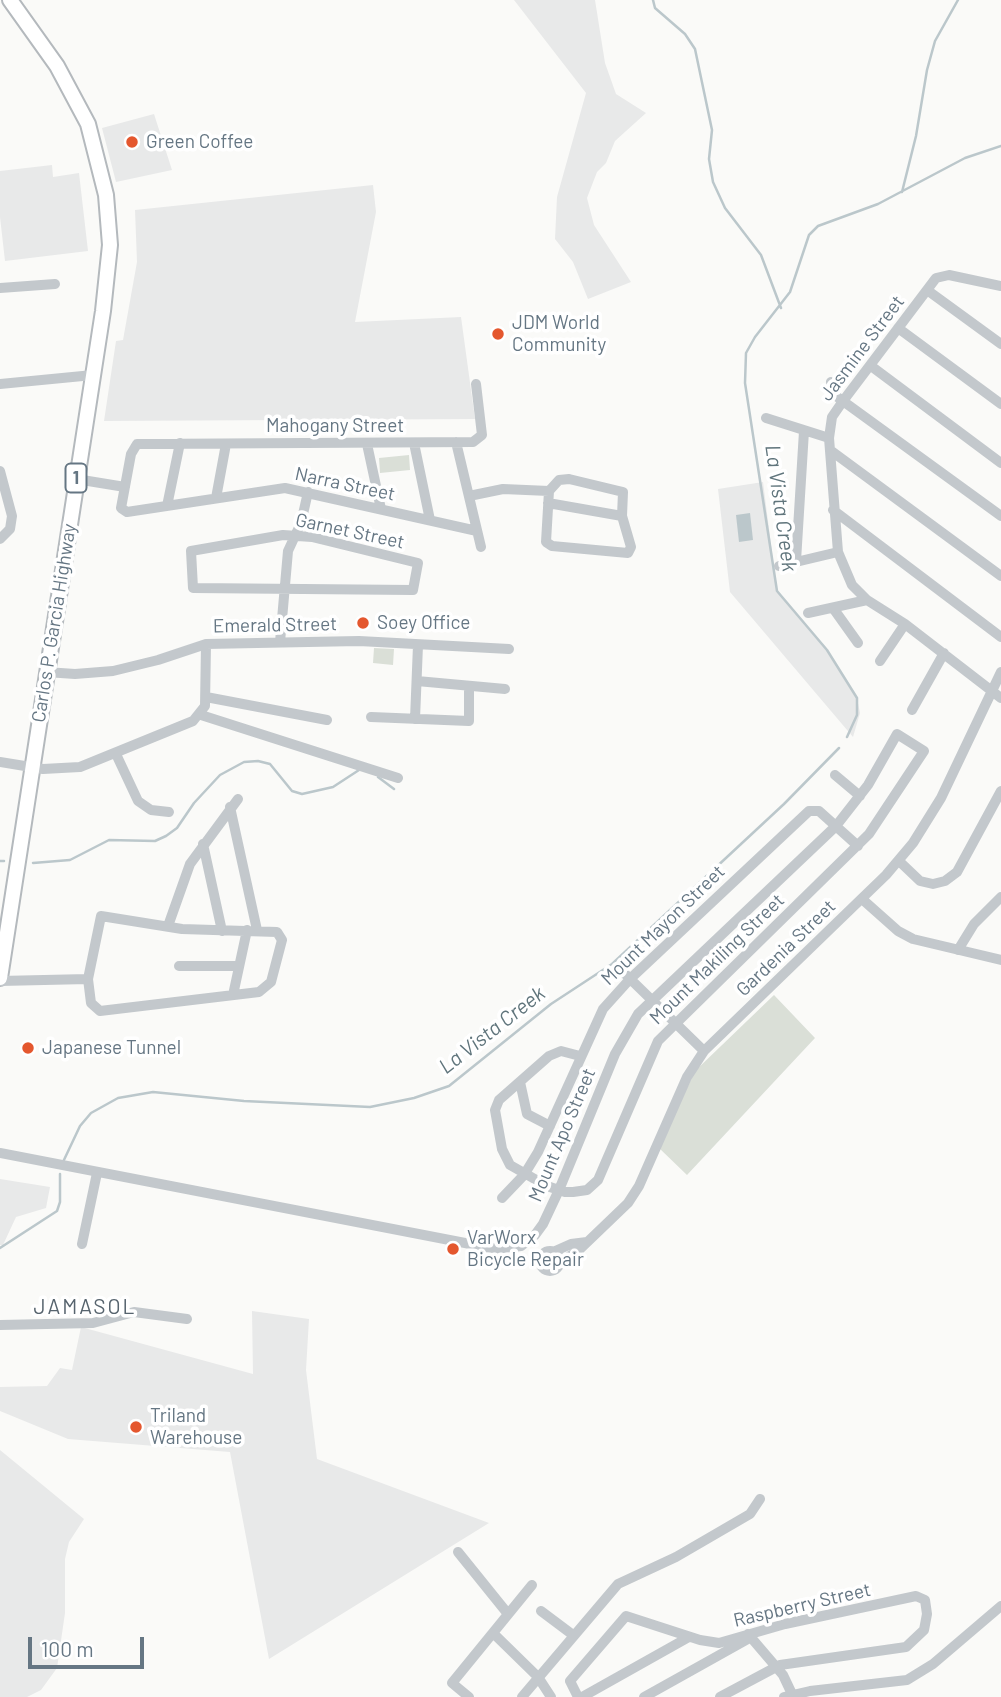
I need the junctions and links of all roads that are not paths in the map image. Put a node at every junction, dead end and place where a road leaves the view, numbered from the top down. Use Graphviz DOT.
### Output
graph roads {
  1 [pos="10,0"];
  2 [pos="55,284"];
  3 [pos="1001,286"];
  4 [pos="0,288"];
  5 [pos="927,290"];
  6 [pos="898,328"];
  7 [pos="1001,344"];
  8 [pos="871,366"];
  9 [pos="93,375"];
  10 [pos="831,382"];
  11 [pos="0,384"];
  12 [pos="476,384"];
  13 [pos="843,401"];
  14 [pos="1001,404"];
  15 [pos="766,418"];
  16 [pos="804,431"];
  17 [pos="830,438"];
  18 [pos="456,442"];
  19 [pos="180,443"];
  20 [pos="226,443"];
  21 [pos="414,443"];
  22 [pos="367,444"];
  23 [pos="830,450"];
  24 [pos="1001,463"];
  25 [pos="0,471"];
  26 [pos="76,480"];
  27 [pos="125,486"];
  28 [pos="308,492"];
  29 [pos="469,496"];
  30 [pos="549,497"];
  31 [pos="216,498"];
  32 [pos="167,506"];
  33 [pos="381,509"];
  34 [pos="833,510"];
  35 [pos="622,516"];
  36 [pos="1001,516"];
  37 [pos="430,520"];
  38 [pos="477,531"];
  39 [pos="295,535"];
  40 [pos="0,539"];
  41 [pos="481,547"];
  42 [pos="838,552"];
  43 [pos="796,561"];
  44 [pos="779,566"];
  45 [pos="1001,576"];
  46 [pos="285,589"];
  47 [pos="867,600"];
  48 [pos="833,608"];
  49 [pos="808,613"];
  50 [pos="905,624"];
  51 [pos="1001,637"];
  52 [pos="280,642"];
  53 [pos="858,643"];
  54 [pos="206,644"];
  55 [pos="418,645"];
  56 [pos="509,649"];
  57 [pos="944,653"];
  58 [pos="880,661"];
  59 [pos="46,672"];
  60 [pos="1001,672"];
  61 [pos="417,681"];
  62 [pos="469,686"];
  63 [pos="505,689"];
  64 [pos="996,695"];
  65 [pos="206,697"];
  66 [pos="912,710"];
  67 [pos="201,715"];
  68 [pos="371,718"];
  69 [pos="415,719"];
  70 [pos="327,720"];
  71 [pos="925,751"];
  72 [pos="116,754"];
  73 [pos="0,762"];
  74 [pos="32,767"];
  75 [pos="835,775"];
  76 [pos="398,778"];
  77 [pos="1001,793"];
  78 [pos="860,796"];
  79 [pos="169,812"];
  80 [pos="836,826"];
  81 [pos="203,844"];
  82 [pos="858,846"];
  83 [pos="899,861"];
  84 [pos="1001,897"];
  85 [pos="862,899"];
  86 [pos="168,926"];
  87 [pos="252,930"];
  88 [pos="222,931"];
  89 [pos="958,950"];
  90 [pos="1001,960"];
  91 [pos="179,966"];
  92 [pos="239,966"];
  93 [pos="620,969"];
  94 [pos="89,979"];
  95 [pos="630,979"];
  96 [pos="0,980"];
  97 [pos="233,995"];
  98 [pos="652,1001"];
  99 [pos="675,1023"];
  100 [pos="704,1051"];
  101 [pos="580,1056"];
  102 [pos="520,1082"];
  103 [pos="550,1126"];
  104 [pos="0,1153"];
  105 [pos="97,1173"];
  106 [pos="524,1175"];
  107 [pos="559,1190"];
  108 [pos="502,1198"];
  109 [pos="530,1241"];
  110 [pos="587,1242"];
  111 [pos="82,1244"];
  112 [pos="548,1253"];
  113 [pos="560,1262"];
  114 [pos="187,1319"];
  115 [pos="0,1325"];
  116 [pos="760,1499"];
  117 [pos="458,1552"];
  118 [pos="532,1585"];
  119 [pos="1001,1606"];
  120 [pos="541,1611"];
  121 [pos="508,1614"];
  122 [pos="493,1633"];
  123 [pos="573,1635"];
  124 [pos="750,1636"];
  125 [pos="689,1637"];
  126 [pos="721,1648"];
  127 [pos="775,1669"];
  128 [pos="538,1677"];
  129 [pos="870,1692"];
  130 [pos="808,1694"];
  131 [pos="787,1696"];
  132 [pos="469,1697"];
  133 [pos="522,1697"];
  134 [pos="551,1697"];
  135 [pos="580,1697"];
  136 [pos="644,1697"];
  137 [pos="720,1697"];
  1 -- 9 [label="highway, Carlos P. Garcia Highway / 1"];
  2 -- 4 [label="street"];
  3 -- 5 [label="street, Jasmine Street"];
  5 -- 6 [label="street, Jasmine Street"];
  5 -- 7 [label="street"];
  6 -- 8 [label="street, Jasmine Street"];
  6 -- 14 [label="street"];
  8 -- 13 [label="street, Jasmine Street"];
  8 -- 24 [label="street"];
  9 -- 11 [label="street"];
  9 -- 26 [label="highway, Carlos P. Garcia Highway / 1"];
  10 -- 13 [label="street"];
  12 -- 18 [label="street, Mahogany Street"];
  13 -- 17 [label="street, Jasmine Street"];
  13 -- 36 [label="street"];
  15 -- 16 [label="street"];
  16 -- 17 [label="street"];
  16 -- 43 [label="street"];
  17 -- 23 [label="street, Jasmine Street"];
  18 -- 21 [label="street, Mahogany Street"];
  18 -- 29 [label="street"];
  19 -- 20 [label="street, Mahogany Street"];
  19 -- 27 [label="street, Mahogany Street"];
  19 -- 32 [label="street"];
  20 -- 22 [label="street, Mahogany Street"];
  20 -- 31 [label="street"];
  21 -- 22 [label="street, Mahogany Street"];
  21 -- 37 [label="street"];
  22 -- 33 [label="street"];
  23 -- 34 [label="street, Jasmine Street"];
  23 -- 45 [label="street"];
  25 -- 40 [label="street"];
  26 -- 27 [label="street"];
  26 -- 59 [label="highway, Carlos P. Garcia Highway / 1"];
  27 -- 32 [label="street, Narra Street"];
  28 -- 31 [label="street, Narra Street"];
  28 -- 33 [label="street, Narra Street"];
  28 -- 39 [label="street"];
  29 -- 30 [label="street"];
  29 -- 38 [label="street"];
  30 -- 35 [label="street"];
  30 -- 35 [label="street"];
  30 -- 35 [label="street"];
  31 -- 32 [label="street, Narra Street"];
  33 -- 37 [label="street, Narra Street"];
  34 -- 42 [label="street, Jasmine Street"];
  34 -- 51 [label="street"];
  37 -- 38 [label="street, Narra Street"];
  38 -- 41 [label="street"];
  39 -- 46 [label="street"];
  39 -- 46 [label="street, Garnet Street"];
  39 -- 46 [label="street, Garnet Street"];
  42 -- 43 [label="street"];
  42 -- 47 [label="street, Jasmine Street"];
  43 -- 44 [label="street"];
  46 -- 52 [label="street"];
  47 -- 48 [label="street"];
  47 -- 50 [label="street"];
  48 -- 49 [label="street"];
  48 -- 53 [label="street"];
  50 -- 57 [label="street"];
  50 -- 58 [label="street"];
  52 -- 54 [label="street, Emerald Street"];
  52 -- 55 [label="street, Emerald Street"];
  54 -- 59 [label="street, Emerald Street"];
  54 -- 65 [label="street"];
  55 -- 56 [label="street, Emerald Street"];
  55 -- 61 [label="street"];
  57 -- 64 [label="street"];
  57 -- 66 [label="street"];
  59 -- 74 [label="highway, Carlos P. Garcia Highway / 1"];
  60 -- 64 [label="street, Gardenia Street"];
  61 -- 62 [label="street"];
  61 -- 69 [label="street"];
  62 -- 63 [label="street"];
  62 -- 69 [label="street"];
  64 -- 83 [label="street, Gardenia Street"];
  65 -- 67 [label="street"];
  65 -- 70 [label="street"];
  67 -- 72 [label="street"];
  67 -- 76 [label="street"];
  68 -- 69 [label="street"];
  71 -- 78 [label="street, Mount Apo Street"];
  71 -- 82 [label="street, Mount Makiling Street"];
  72 -- 74 [label="street"];
  72 -- 79 [label="street"];
  73 -- 74 [label="street"];
  74 -- 96 [label="highway, Carlos P. Garcia Highway / 1"];
  75 -- 78 [label="street"];
  77 -- 83 [label="street"];
  78 -- 80 [label="street, Mount Apo Street"];
  80 -- 82 [label="street"];
  80 -- 95 [label="street, Mount Mayon Street"];
  80 -- 98 [label="street, Mount Apo Street"];
  81 -- 86 [label="street"];
  81 -- 87 [label="street"];
  81 -- 88 [label="street"];
  82 -- 99 [label="street, Mount Makiling Street"];
  83 -- 85 [label="street, Gardenia Street"];
  84 -- 89 [label="street"];
  85 -- 89 [label="street"];
  85 -- 100 [label="street, Gardenia Street"];
  86 -- 88 [label="street"];
  86 -- 94 [label="street"];
  87 -- 88 [label="street"];
  87 -- 92 [label="street"];
  87 -- 97 [label="street"];
  89 -- 90 [label="street"];
  91 -- 92 [label="street"];
  92 -- 97 [label="street"];
  93 -- 95 [label="street"];
  94 -- 96 [label="street"];
  94 -- 97 [label="street"];
  95 -- 98 [label="street"];
  95 -- 101 [label="street, Mount Mayon Street"];
  98 -- 99 [label="street"];
  98 -- 107 [label="street, Mount Apo Street"];
  99 -- 100 [label="street"];
  99 -- 107 [label="street, Mount Makiling Street"];
  100 -- 110 [label="street, Gardenia Street"];
  101 -- 102 [label="street"];
  101 -- 103 [label="street, Mount Mayon Street"];
  102 -- 103 [label="street"];
  102 -- 106 [label="street"];
  103 -- 106 [label="street, Mount Mayon Street"];
  104 -- 105 [label="street"];
  105 -- 109 [label="street"];
  105 -- 111 [label="street"];
  106 -- 107 [label="street"];
  106 -- 108 [label="street, Mount Mayon Street"];
  107 -- 109 [label="street, Mount Apo Street"];
  109 -- 112 [label="street"];
  110 -- 112 [label="street, Gardenia Street"];
  110 -- 113 [label="street, Gardenia Street"];
  112 -- 113 [label="street"];
  112 -- 113 [label="street"];
  114 -- 115 [label="street"];
  116 -- 123 [label="street"];
  117 -- 121 [label="street"];
  118 -- 121 [label="street"];
  119 -- 129 [label="street"];
  120 -- 123 [label="street"];
  121 -- 122 [label="street"];
  122 -- 128 [label="street"];
  122 -- 132 [label="street"];
  123 -- 128 [label="street"];
  124 -- 126 [label="street, Raspberry Street"];
  124 -- 127 [label="street"];
  124 -- 127 [label="street, Raspberry Street"];
  125 -- 126 [label="street, Raspberry Street"];
  125 -- 135 [label="street"];
  125 -- 135 [label="street, Raspberry Street"];
  126 -- 136 [label="street, Raspberry Street"];
  127 -- 131 [label="street"];
  127 -- 137 [label="street"];
  128 -- 133 [label="street"];
  128 -- 134 [label="street"];
  129 -- 130 [label="street"];
  130 -- 131 [label="street"];
}
